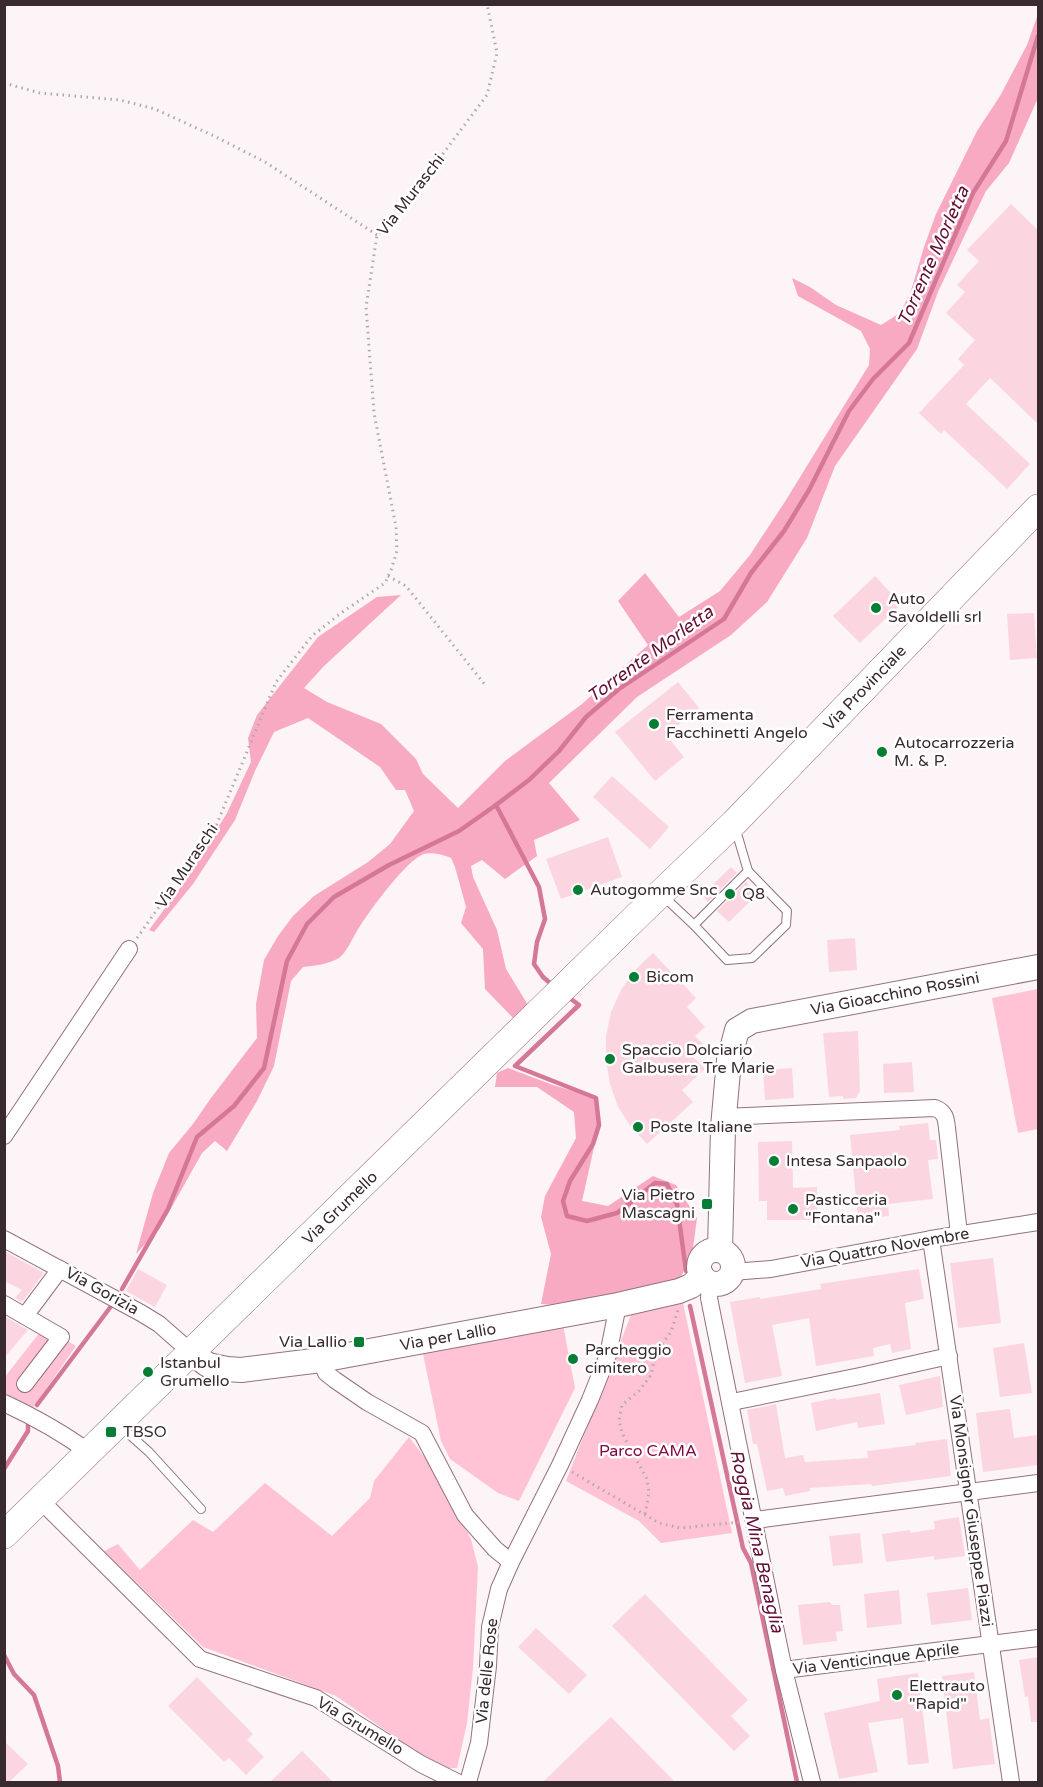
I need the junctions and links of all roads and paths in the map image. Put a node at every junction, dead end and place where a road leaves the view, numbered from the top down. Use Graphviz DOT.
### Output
graph roads {
  1 [pos="487,4"];
  2 [pos="4,83"];
  3 [pos="377,235"];
  4 [pos="1038,508"];
  5 [pos="388,576"];
  6 [pos="486,686"];
  7 [pos="734,823"];
  8 [pos="748,871"];
  9 [pos="661,893"];
  10 [pos="638,915"];
  11 [pos="694,925"];
  12 [pos="129,949"];
  13 [pos="1038,967"];
  14 [pos="723,1117"];
  15 [pos="4,1136"];
  16 [pos="1038,1222"];
  17 [pos="959,1234"];
  18 [pos="4,1239"];
  19 [pos="931,1239"];
  20 [pos="720,1250"];
  21 [pos="60,1269"];
  22 [pos="732,1272"];
  23 [pos="706,1279"];
  24 [pos="679,1291"];
  25 [pos="4,1304"];
  26 [pos="618,1305"];
  27 [pos="25,1316"];
  28 [pos="192,1353"];
  29 [pos="949,1356"];
  30 [pos="321,1360"];
  31 [pos="25,1384"];
  32 [pos="4,1403"];
  33 [pos="731,1404"];
  34 [pos="119,1424"];
  35 [pos="90,1453"];
  36 [pos="560,1465"];
  37 [pos="1038,1483"];
  38 [pos="967,1493"];
  39 [pos="40,1500"];
  40 [pos="201,1509"];
  41 [pos="645,1514"];
  42 [pos="750,1521"];
  43 [pos="4,1535"];
  44 [pos="511,1562"];
  45 [pos="1038,1638"];
  46 [pos="991,1644"];
  47 [pos="784,1670"];
  48 [pos="457,1782"];
  49 [pos="468,1782"];
  50 [pos="812,1782"];
  51 [pos="1011,1782"];
  1 -- 3 [label="path, Via Muraschi"];
  2 -- 3 [label="path"];
  3 -- 5 [label="path, Via Muraschi"];
  4 -- 7 [label="main road, Via Provinciale"];
  5 -- 6 [label="path"];
  5 -- 12 [label="path, Via Muraschi"];
  7 -- 8 [label="lane"];
  7 -- 9 [label="main road, Via Provinciale"];
  8 -- 11 [label="lane"];
  8 -- 11 [label="lane"];
  9 -- 10 [label="main road, Via Provinciale"];
  9 -- 11 [label="lane"];
  10 -- 28 [label="main road, Via Grumello"];
  12 -- 15 [label="street"];
  13 -- 14 [label="street, Via Gioacchino Rossini"];
  14 -- 17 [label="street"];
  14 -- 20 [label="street"];
  16 -- 17 [label="street, Via Quattro Novembre"];
  17 -- 19 [label="street, Via Quattro Novembre"];
  18 -- 21 [label="street, Via Gorizia"];
  19 -- 22 [label="street, Via Quattro Novembre"];
  19 -- 29 [label="street, Via Monsignor Giuseppe Piazzi"];
  20 -- 22 [label="street"];
  20 -- 23 [label="street"];
  21 -- 27 [label="street"];
  21 -- 28 [label="street, Via Gorizia"];
  22 -- 23 [label="street"];
  23 -- 24 [label="street, Via per Lallio"];
  23 -- 33 [label="street"];
  24 -- 26 [label="street, Via per Lallio"];
  24 -- 41 [label="path"];
  25 -- 27 [label="street"];
  26 -- 30 [label="street, Via per Lallio"];
  26 -- 36 [label="street, Via delle Rose"];
  27 -- 31 [label="street"];
  28 -- 30 [label="street, Via per Lallio"];
  28 -- 34 [label="main road, Via Grumello"];
  29 -- 33 [label="street"];
  29 -- 38 [label="street, Via Monsignor Giuseppe Piazzi"];
  30 -- 44 [label="street"];
  32 -- 35 [label="street"];
  33 -- 42 [label="street"];
  34 -- 35 [label="main road, Via Grumello"];
  34 -- 40 [label="lane"];
  35 -- 39 [label="main road, Via Grumello"];
  36 -- 41 [label="path"];
  36 -- 44 [label="street, Via delle Rose"];
  37 -- 38 [label="street"];
  38 -- 42 [label="street"];
  38 -- 46 [label="street, Via Monsignor Giuseppe Piazzi"];
  39 -- 43 [label="main road, Via Grumello"];
  39 -- 48 [label="street, Via Grumello"];
  41 -- 42 [label="path"];
  42 -- 47 [label="street"];
  44 -- 49 [label="street, Via delle Rose"];
  45 -- 46 [label="street, Via Venticinque Aprile"];
  46 -- 47 [label="street, Via Venticinque Aprile"];
  46 -- 51 [label="street, Via Monsignor Giuseppe Piazzi"];
  47 -- 50 [label="street"];
}
